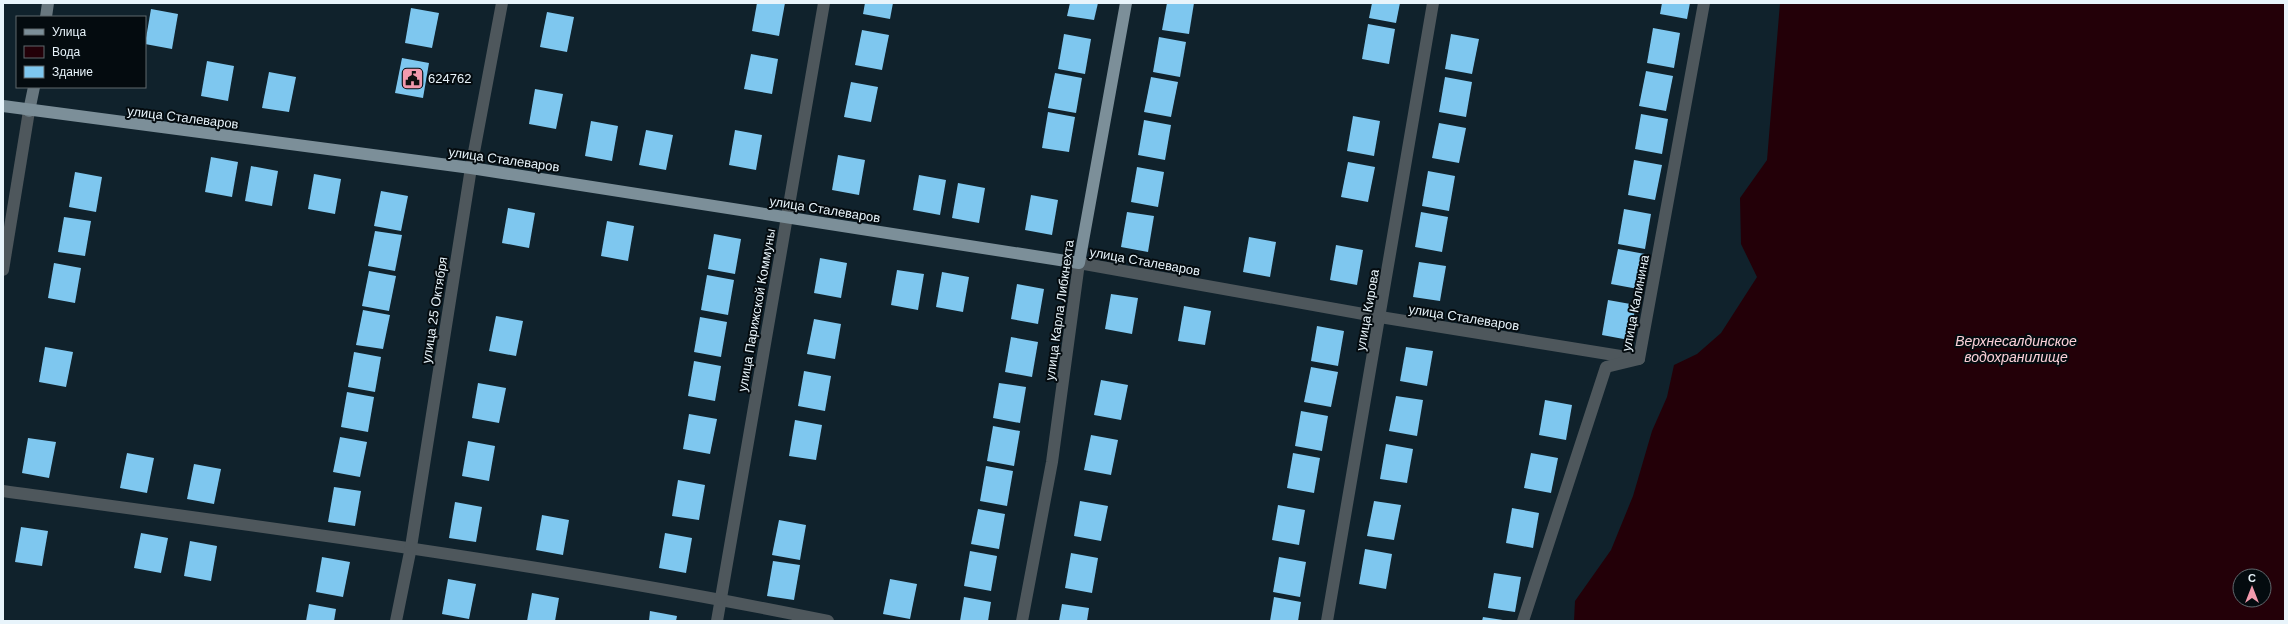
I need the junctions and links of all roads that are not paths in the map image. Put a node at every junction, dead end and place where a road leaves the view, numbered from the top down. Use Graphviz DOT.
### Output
graph roads {
  1 [pos="48,3"];
  2 [pos="502,3"];
  3 [pos="824,3"];
  4 [pos="1126,3"];
  5 [pos="1434,3"];
  6 [pos="1704,3"];
  7 [pos="46,16"];
  8 [pos="34,88"];
  9 [pos="3,106"];
  10 [pos="29,111"];
  11 [pos="471,168"];
  12 [pos="786,217"];
  13 [pos="1079,263"];
  14 [pos="3,270"];
  15 [pos="1380,317"];
  16 [pos="1639,359"];
  17 [pos="3,492"];
  18 [pos="410,547"];
  19 [pos="721,599"];
  20 [pos="396,621"];
  21 [pos="717,621"];
  22 [pos="828,621"];
  23 [pos="1022,621"];
  24 [pos="1326,621"];
  25 [pos="1523,621"];
  1 -- 7 [label="main road"];
  2 -- 11 [label="street, улица 25 Октября"];
  3 -- 12 [label="street, улица Парижской Коммуны"];
  4 -- 13 [label="main road, улица Карла Либкнехта"];
  5 -- 15 [label="street, улица Кирова"];
  6 -- 16 [label="street, улица Калинина"];
  8 -- 10 [label="main road"];
  9 -- 10 [label="main road, улица Сталеваров"];
  10 -- 11 [label="main road, улица Сталеваров"];
  10 -- 14 [label="street"];
  11 -- 12 [label="main road, улица Сталеваров"];
  11 -- 18 [label="street, улица 25 Октября"];
  12 -- 13 [label="main road, улица Сталеваров"];
  12 -- 19 [label="street, улица Парижской Коммуны"];
  13 -- 15 [label="street, улица Сталеваров"];
  13 -- 23 [label="street, улица Карла Либкнехта"];
  15 -- 16 [label="street, улица Сталеваров"];
  15 -- 24 [label="street, улица Кирова"];
  16 -- 25 [label="street, улица Калинина"];
  17 -- 18 [label="street"];
  18 -- 19 [label="street"];
  18 -- 20 [label="street, улица 25 Октября"];
  19 -- 21 [label="street, улица Парижской Коммуны"];
  19 -- 22 [label="street"];
}
